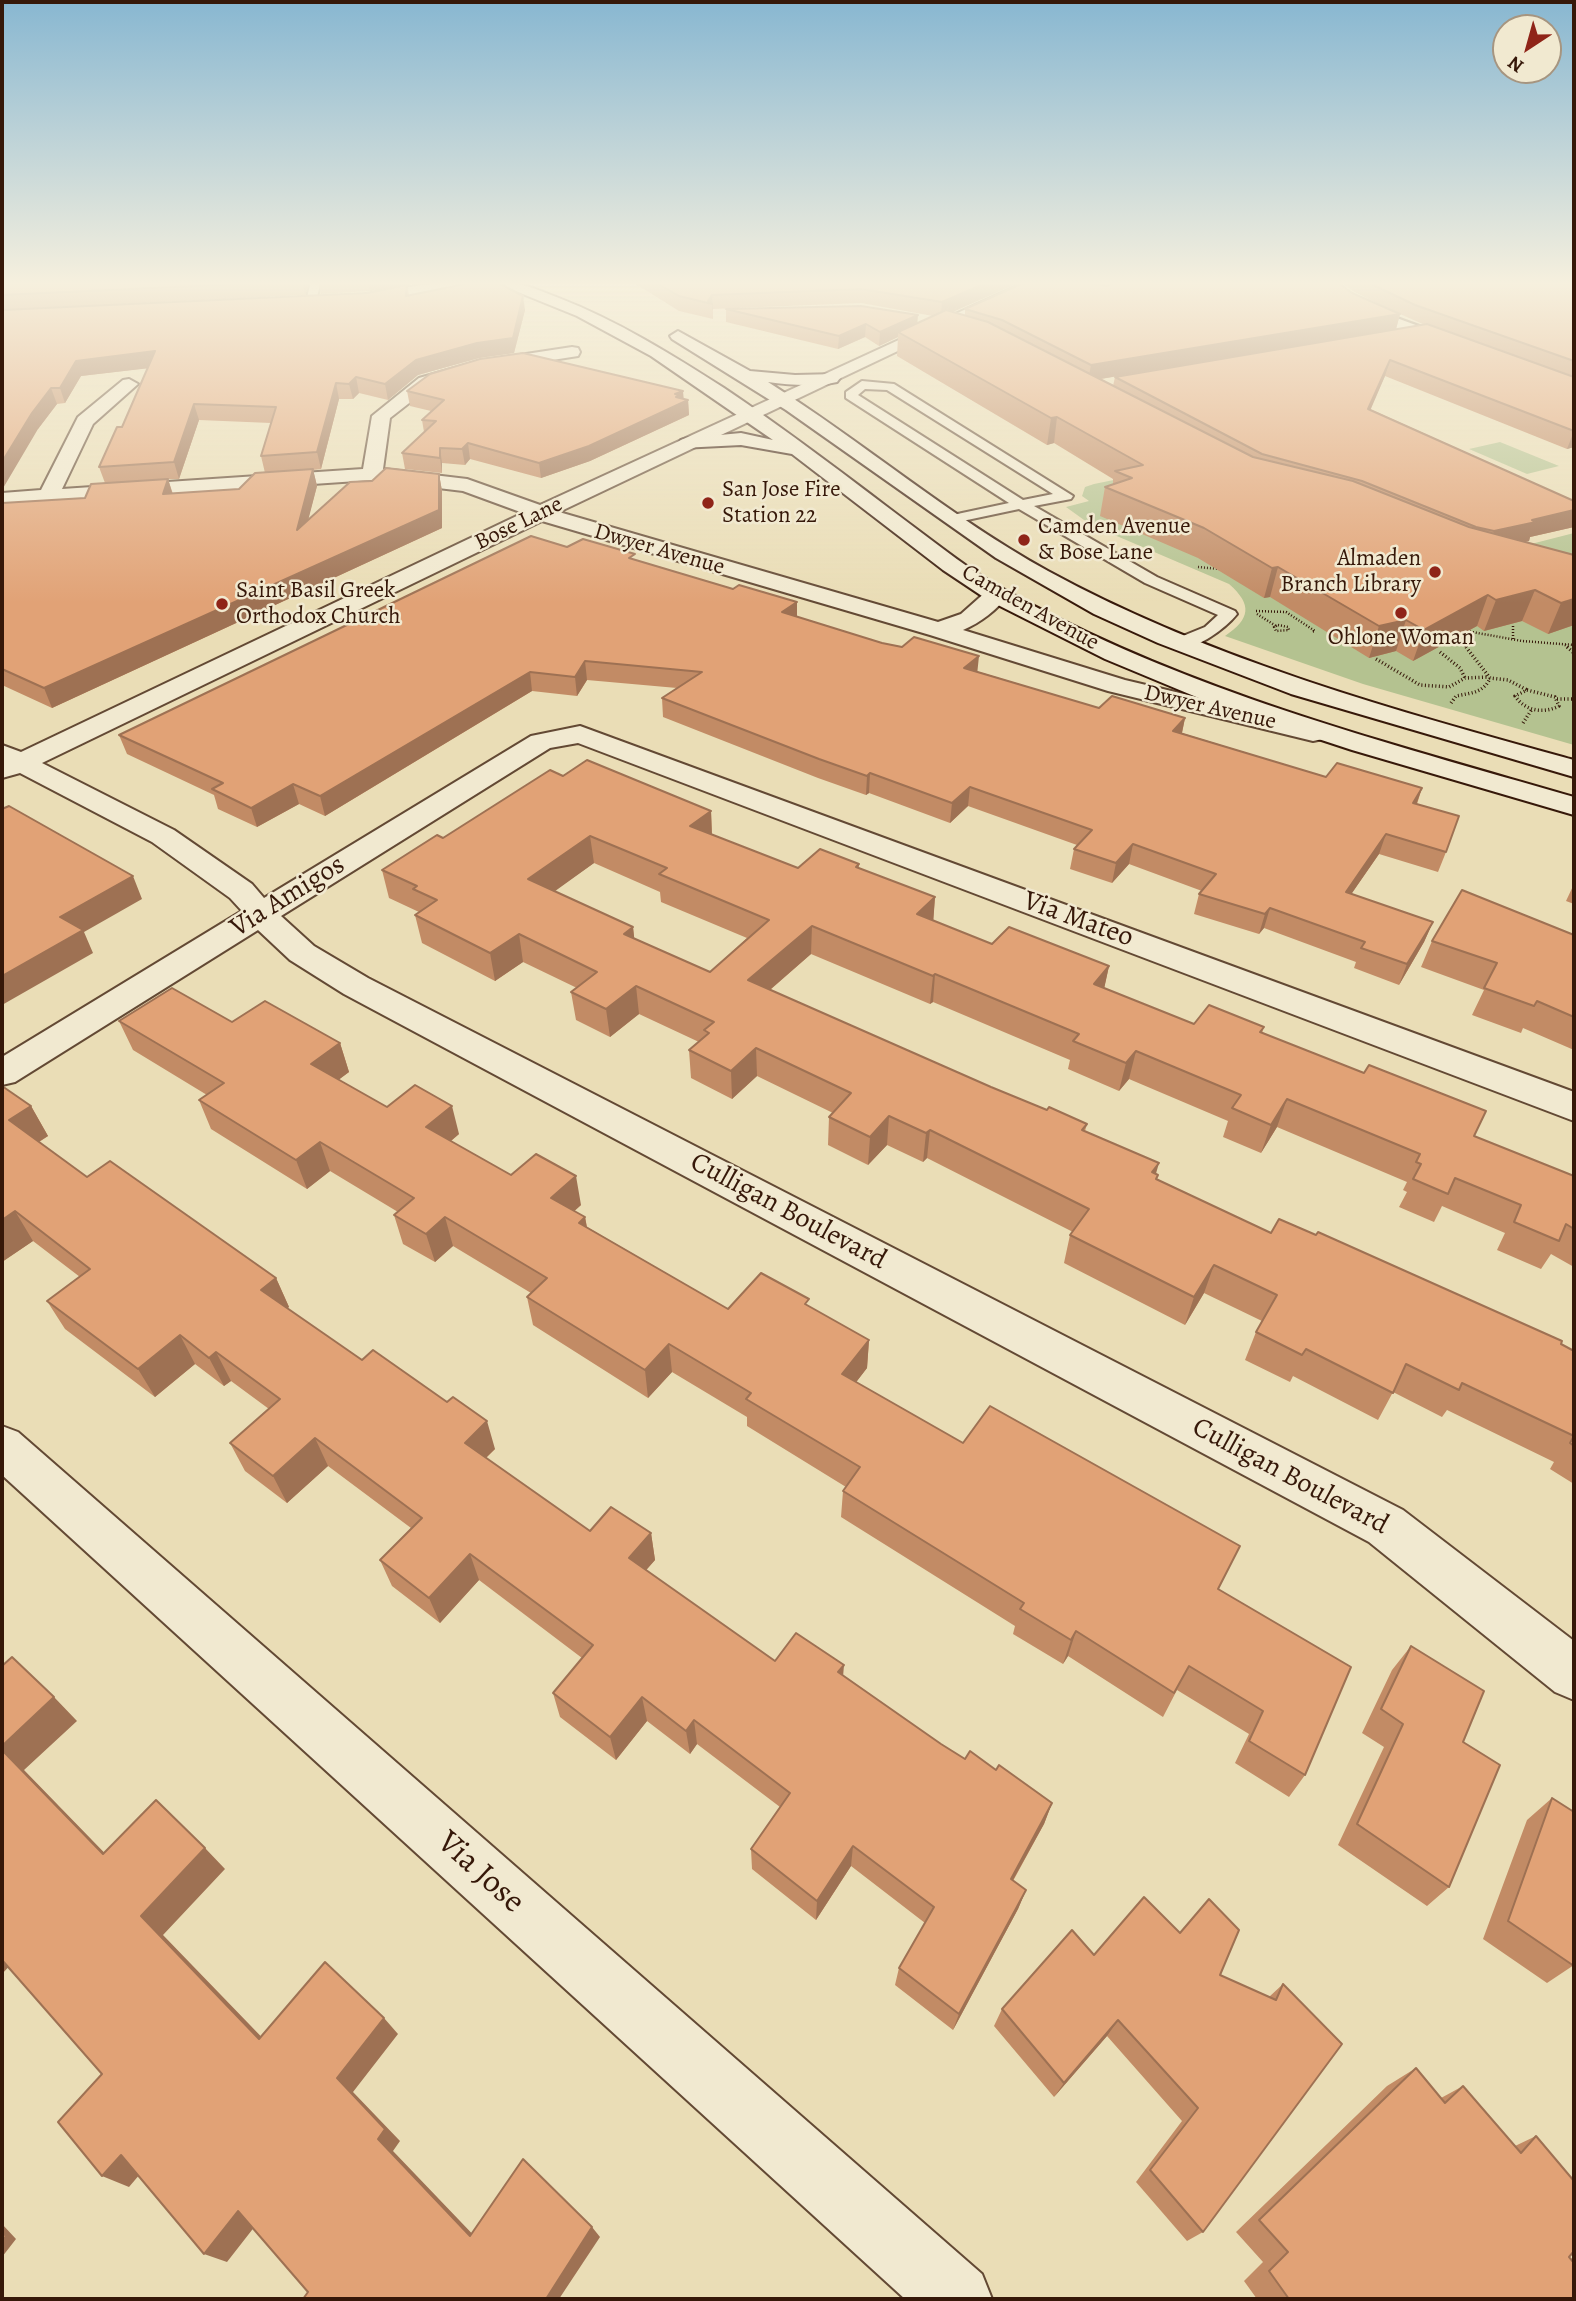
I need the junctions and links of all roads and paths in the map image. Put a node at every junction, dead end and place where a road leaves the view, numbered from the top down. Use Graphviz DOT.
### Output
graph roads {
  1 [pos="124,388"];
  2 [pos="417,388"];
  3 [pos="714,388"];
  4 [pos="766,388"];
  5 [pos="809,388"];
  6 [pos="858,388"];
  7 [pos="892,388"];
  8 [pos="785,400"];
  9 [pos="752,415"];
  10 [pos="688,444"];
  11 [pos="801,451"];
  12 [pos="372,474"];
  13 [pos="48,497"];
  14 [pos="2,499"];
  15 [pos="1022,505"];
  16 [pos="543,512"];
  17 [pos="953,519"];
  18 [pos="996,595"];
  19 [pos="1255,611"];
  20 [pos="1314,624"];
  21 [pos="1513,625"];
  22 [pos="1306,626"];
  23 [pos="939,630"];
  24 [pos="1311,632"];
  25 [pos="1514,640"];
  26 [pos="1179,644"];
  27 [pos="1565,645"];
  28 [pos="1574,645"];
  29 [pos="1440,652"];
  30 [pos="1574,653"];
  31 [pos="1376,659"];
  32 [pos="1465,678"];
  33 [pos="1489,678"];
  34 [pos="1527,690"];
  35 [pos="1557,699"];
  36 [pos="1574,699"];
  37 [pos="1445,710"];
  38 [pos="580,734"];
  39 [pos="1362,744"];
  40 [pos="8,763"];
  41 [pos="1574,769"];
  42 [pos="1574,806"];
  43 [pos="261,914"];
  44 [pos="2,1073"];
  45 [pos="1574,1108"];
  46 [pos="2,1446"];
  47 [pos="1574,1674"];
  48 [pos="957,2299"];
  1 -- 13 [label="street"];
  2 -- 12 [label="street"];
  3 -- 9 [label="street, Camden Avenue"];
  4 -- 8 [label="street, Camden Avenue"];
  5 -- 8 [label="street, Bose Lane"];
  6 -- 15 [label="lane"];
  7 -- 15 [label="lane"];
  8 -- 9 [label="street, Bose Lane"];
  8 -- 17 [label="street, Camden Avenue"];
  9 -- 10 [label="street, Bose Lane"];
  9 -- 11 [label="street, Camden Avenue"];
  10 -- 11 [label="street"];
  10 -- 16 [label="street, Bose Lane"];
  11 -- 18 [label="street, Camden Avenue"];
  12 -- 13 [label="street, Dwyer Avenue"];
  12 -- 16 [label="street, Dwyer Avenue"];
  13 -- 14 [label="street, Dwyer Avenue"];
  15 -- 17 [label="lane"];
  15 -- 26 [label="lane"];
  16 -- 23 [label="street, Dwyer Avenue"];
  16 -- 40 [label="street, Bose Lane"];
  17 -- 26 [label="street, Camden Avenue"];
  18 -- 23 [label="street"];
  18 -- 39 [label="street, Camden Avenue"];
  19 -- 22 [label="path"];
  20 -- 22 [label="path"];
  21 -- 25 [label="path"];
  22 -- 24 [label="path"];
  23 -- 39 [label="street, Dwyer Avenue"];
  25 -- 27 [label="path"];
  25 -- 33 [label="path"];
  26 -- 41 [label="street, Camden Avenue"];
  27 -- 28 [label="path"];
  27 -- 30 [label="path"];
  29 -- 32 [label="path"];
  31 -- 32 [label="path"];
  32 -- 33 [label="path"];
  33 -- 34 [label="path"];
  33 -- 37 [label="path"];
  34 -- 35 [label="path"];
  34 -- 35 [label="path"];
  35 -- 36 [label="path"];
  38 -- 43 [label="street, Via Amigos"];
  38 -- 45 [label="street, Via Mateo"];
  39 -- 42 [label="street, Camden Avenue"];
  40 -- 43 [label="street, Culligan Boulevard"];
  43 -- 44 [label="street, Via Amigos"];
  43 -- 47 [label="street, Culligan Boulevard"];
  46 -- 48 [label="street, Via Jose"];
}
